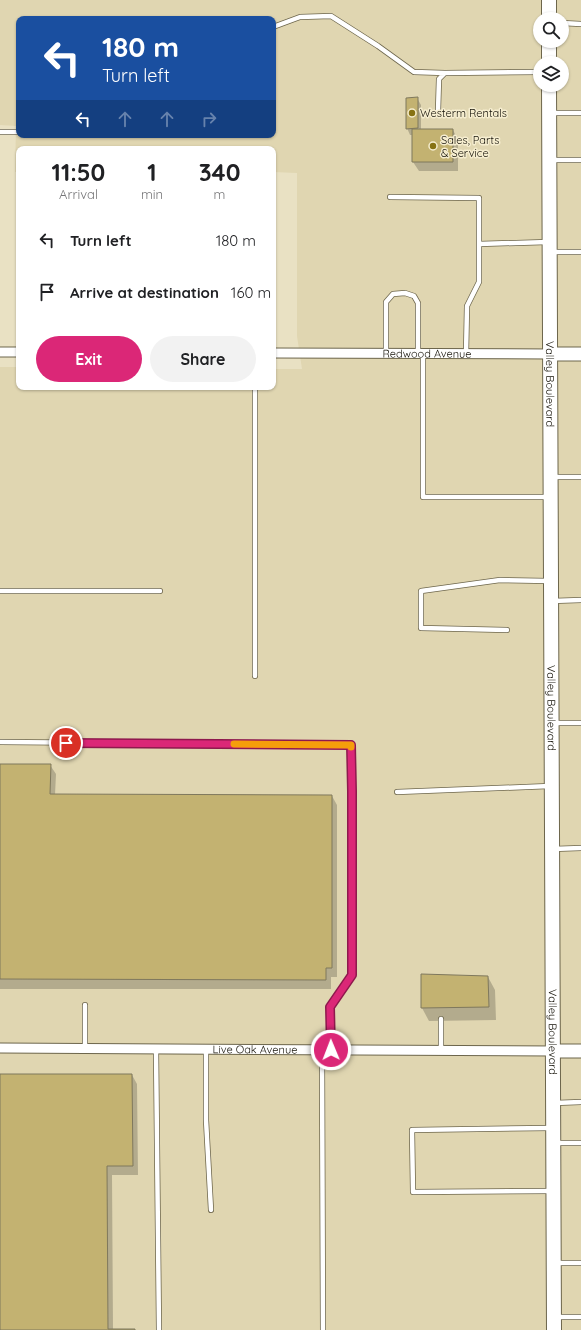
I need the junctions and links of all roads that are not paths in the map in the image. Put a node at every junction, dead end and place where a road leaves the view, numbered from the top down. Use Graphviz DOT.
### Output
graph roads {
  1 [pos="549,0"];
  2 [pos="549,12"];
  3 [pos="569,23"];
  4 [pos="581,24"];
  5 [pos="276,26"];
  6 [pos="533,72"];
  7 [pos="445,73"];
  8 [pos="550,92"];
  9 [pos="438,111"];
  10 [pos="550,113"];
  11 [pos="581,113"];
  12 [pos="0,132"];
  13 [pos="16,132"];
  14 [pos="550,160"];
  15 [pos="581,160"];
  16 [pos="390,197"];
  17 [pos="479,244"];
  18 [pos="550,247"];
  19 [pos="581,252"];
  20 [pos="0,352"];
  21 [pos="16,352"];
  22 [pos="276,353"];
  23 [pos="386,354"];
  24 [pos="420,354"];
  25 [pos="466,354"];
  26 [pos="550,354"];
  27 [pos="581,354"];
  28 [pos="255,390"];
  29 [pos="550,477"];
  30 [pos="581,477"];
  31 [pos="550,497"];
  32 [pos="551,581"];
  33 [pos="0,591"];
  34 [pos="160,591"];
  35 [pos="581,600"];
  36 [pos="551,601"];
  37 [pos="507,630"];
  38 [pos="255,676"];
  39 [pos="551,723"];
  40 [pos="581,723"];
  41 [pos="0,742"];
  42 [pos="551,786"];
  43 [pos="397,792"];
  44 [pos="581,848"];
  45 [pos="552,849"];
  46 [pos="85,1005"];
  47 [pos="441,1018"];
  48 [pos="0,1048"];
  49 [pos="85,1049"];
  50 [pos="156,1049"];
  51 [pos="206,1050"];
  52 [pos="326,1050"];
  53 [pos="441,1050"];
  54 [pos="581,1050"];
  55 [pos="553,1051"];
  56 [pos="581,1102"];
  57 [pos="553,1103"];
  58 [pos="553,1128"];
  59 [pos="553,1143"];
  60 [pos="581,1143"];
  61 [pos="553,1191"];
  62 [pos="211,1210"];
  63 [pos="554,1263"];
  64 [pos="581,1263"];
  65 [pos="581,1317"];
  66 [pos="554,1324"];
  67 [pos="159,1330"];
  68 [pos="323,1330"];
  1 -- 2 [label="main road"];
  3 -- 4 [label="lane"];
  5 -- 7 [label="lane"];
  6 -- 7 [label="lane"];
  7 -- 9 [label="lane"];
  8 -- 10 [label="main road, Valley Boulevard"];
  10 -- 11 [label="lane"];
  10 -- 14 [label="main road, Valley Boulevard"];
  12 -- 13 [label="lane"];
  14 -- 15 [label="lane"];
  14 -- 18 [label="main road, Valley Boulevard"];
  16 -- 17 [label="lane"];
  17 -- 18 [label="lane"];
  17 -- 25 [label="lane"];
  18 -- 19 [label="lane"];
  18 -- 26 [label="main road, Valley Boulevard"];
  20 -- 21 [label="street"];
  22 -- 23 [label="street, Redwood Avenue"];
  23 -- 24 [label="street, Redwood Avenue"];
  23 -- 24 [label="lane"];
  24 -- 25 [label="street, Redwood Avenue"];
  24 -- 31 [label="lane"];
  25 -- 26 [label="street, Redwood Avenue"];
  26 -- 27 [label="street, Redwood Avenue"];
  26 -- 29 [label="main road, Valley Boulevard"];
  28 -- 38 [label="lane"];
  29 -- 30 [label="lane"];
  29 -- 31 [label="main road, Valley Boulevard"];
  31 -- 32 [label="main road, Valley Boulevard"];
  32 -- 36 [label="main road, Valley Boulevard"];
  32 -- 37 [label="lane"];
  33 -- 34 [label="lane"];
  35 -- 36 [label="lane"];
  36 -- 39 [label="main road, Valley Boulevard"];
  39 -- 40 [label="lane"];
  39 -- 42 [label="main road, Valley Boulevard"];
  41 -- 52 [label="lane"];
  42 -- 43 [label="lane"];
  42 -- 45 [label="main road, Valley Boulevard"];
  44 -- 45 [label="lane"];
  45 -- 55 [label="main road, Valley Boulevard"];
  46 -- 49 [label="lane"];
  47 -- 53 [label="lane"];
  48 -- 49 [label="street, Live Oak Avenue"];
  49 -- 50 [label="street, Live Oak Avenue"];
  50 -- 51 [label="street, Live Oak Avenue"];
  50 -- 67 [label="lane"];
  51 -- 52 [label="street, Live Oak Avenue"];
  51 -- 62 [label="lane"];
  52 -- 53 [label="street, Live Oak Avenue"];
  52 -- 68 [label="lane"];
  53 -- 55 [label="street, Live Oak Avenue"];
  54 -- 55 [label="street, Live Oak Avenue"];
  55 -- 57 [label="main road, Valley Boulevard"];
  56 -- 57 [label="lane"];
  57 -- 58 [label="main road, Valley Boulevard"];
  58 -- 59 [label="main road, Valley Boulevard"];
  58 -- 61 [label="lane"];
  59 -- 60 [label="lane"];
  59 -- 61 [label="main road, Valley Boulevard"];
  61 -- 63 [label="main road, Valley Boulevard"];
  63 -- 64 [label="lane"];
  63 -- 66 [label="main road, Valley Boulevard"];
  65 -- 66 [label="lane"];
}
